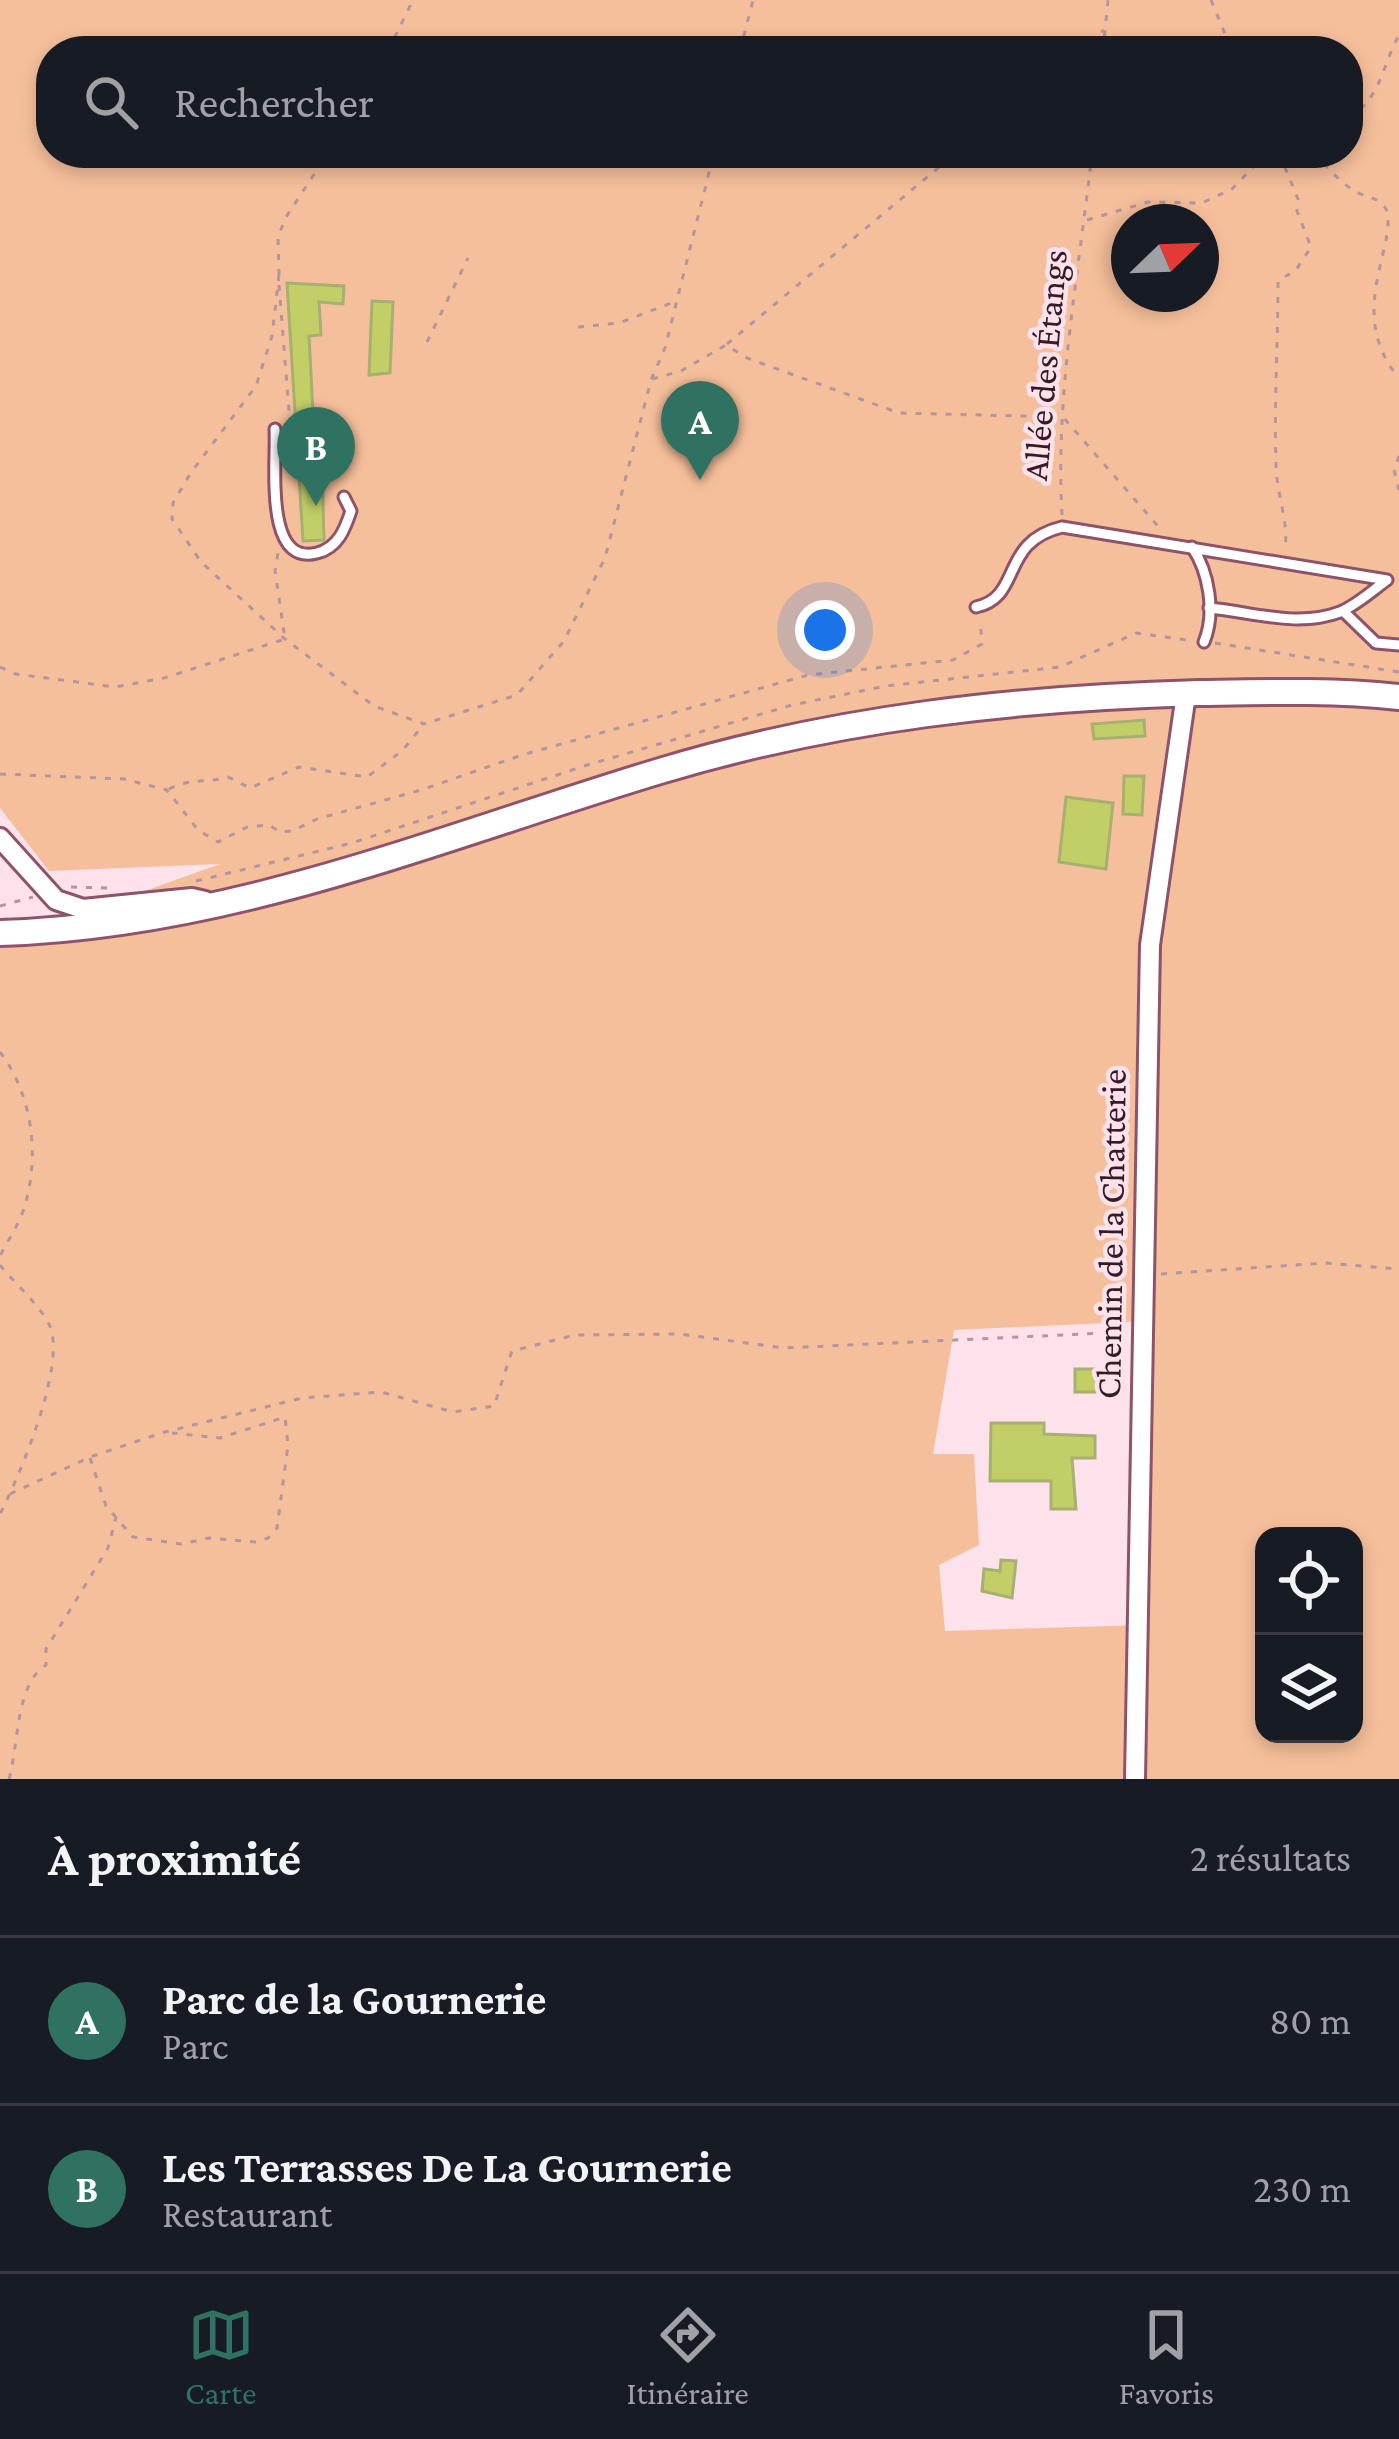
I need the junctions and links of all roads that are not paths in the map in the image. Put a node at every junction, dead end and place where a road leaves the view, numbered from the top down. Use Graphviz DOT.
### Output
graph roads {
  1 [pos="275,429"];
  2 [pos="344,496"];
  3 [pos="1192,547"];
  4 [pos="976,607"];
  5 [pos="1209,608"];
  6 [pos="1343,611"];
  7 [pos="1204,642"];
  8 [pos="1399,645"];
  9 [pos="1186,694"];
  10 [pos="1399,697"];
  11 [pos="0,838"];
  12 [pos="227,905"];
  13 [pos="0,933"];
  14 [pos="1135,1779"];
  1 -- 2 [label="lane"];
  3 -- 4 [label="lane, Allée des Étangs"];
  3 -- 5 [label="lane"];
  3 -- 6 [label="lane"];
  5 -- 6 [label="lane"];
  5 -- 7 [label="lane"];
  6 -- 8 [label="lane"];
  9 -- 10 [label="main road"];
  9 -- 12 [label="main road"];
  9 -- 14 [label="street, Chemin de la Chatterie"];
  11 -- 12 [label="street"];
  12 -- 13 [label="main road"];
}
